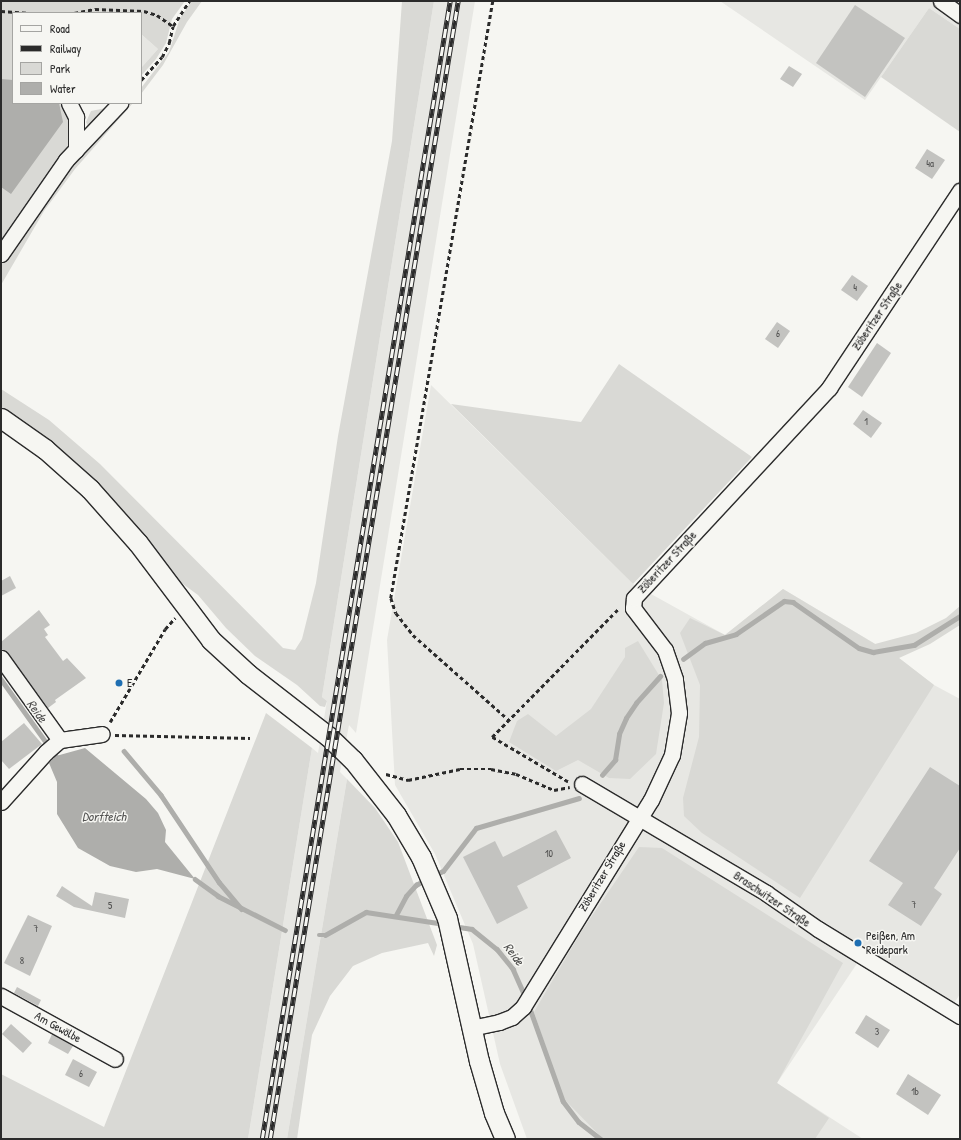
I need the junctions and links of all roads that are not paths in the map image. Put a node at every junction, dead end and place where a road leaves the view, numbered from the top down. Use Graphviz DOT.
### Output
graph roads {
  1 [pos="941,1"];
  2 [pos="960,15"];
  3 [pos="70,104"];
  4 [pos="119,104"];
  5 [pos="76,150"];
  6 [pos="960,192"];
  7 [pos="1,254"];
  8 [pos="1,418"];
  9 [pos="1,658"];
  10 [pos="102,734"];
  11 [pos="53,746"];
  12 [pos="582,784"];
  13 [pos="1,802"];
  14 [pos="639,817"];
  15 [pos="1,996"];
  16 [pos="960,1016"];
  17 [pos="471,1028"];
  18 [pos="115,1059"];
  19 [pos="505,1139"];
  1 -- 2 [label="street"];
  3 -- 5 [label="street"];
  4 -- 5 [label="street"];
  5 -- 7 [label="street"];
  6 -- 14 [label="street, Zöberitzer Straße"];
  8 -- 17 [label="main road"];
  9 -- 11 [label="street"];
  10 -- 11 [label="street"];
  11 -- 13 [label="street"];
  12 -- 14 [label="street, Braschwitzer Straße"];
  14 -- 16 [label="street, Braschwitzer Straße"];
  14 -- 17 [label="street, Zöberitzer Straße"];
  15 -- 18 [label="street, Am Gewölbe"];
  17 -- 19 [label="main road"];
}
